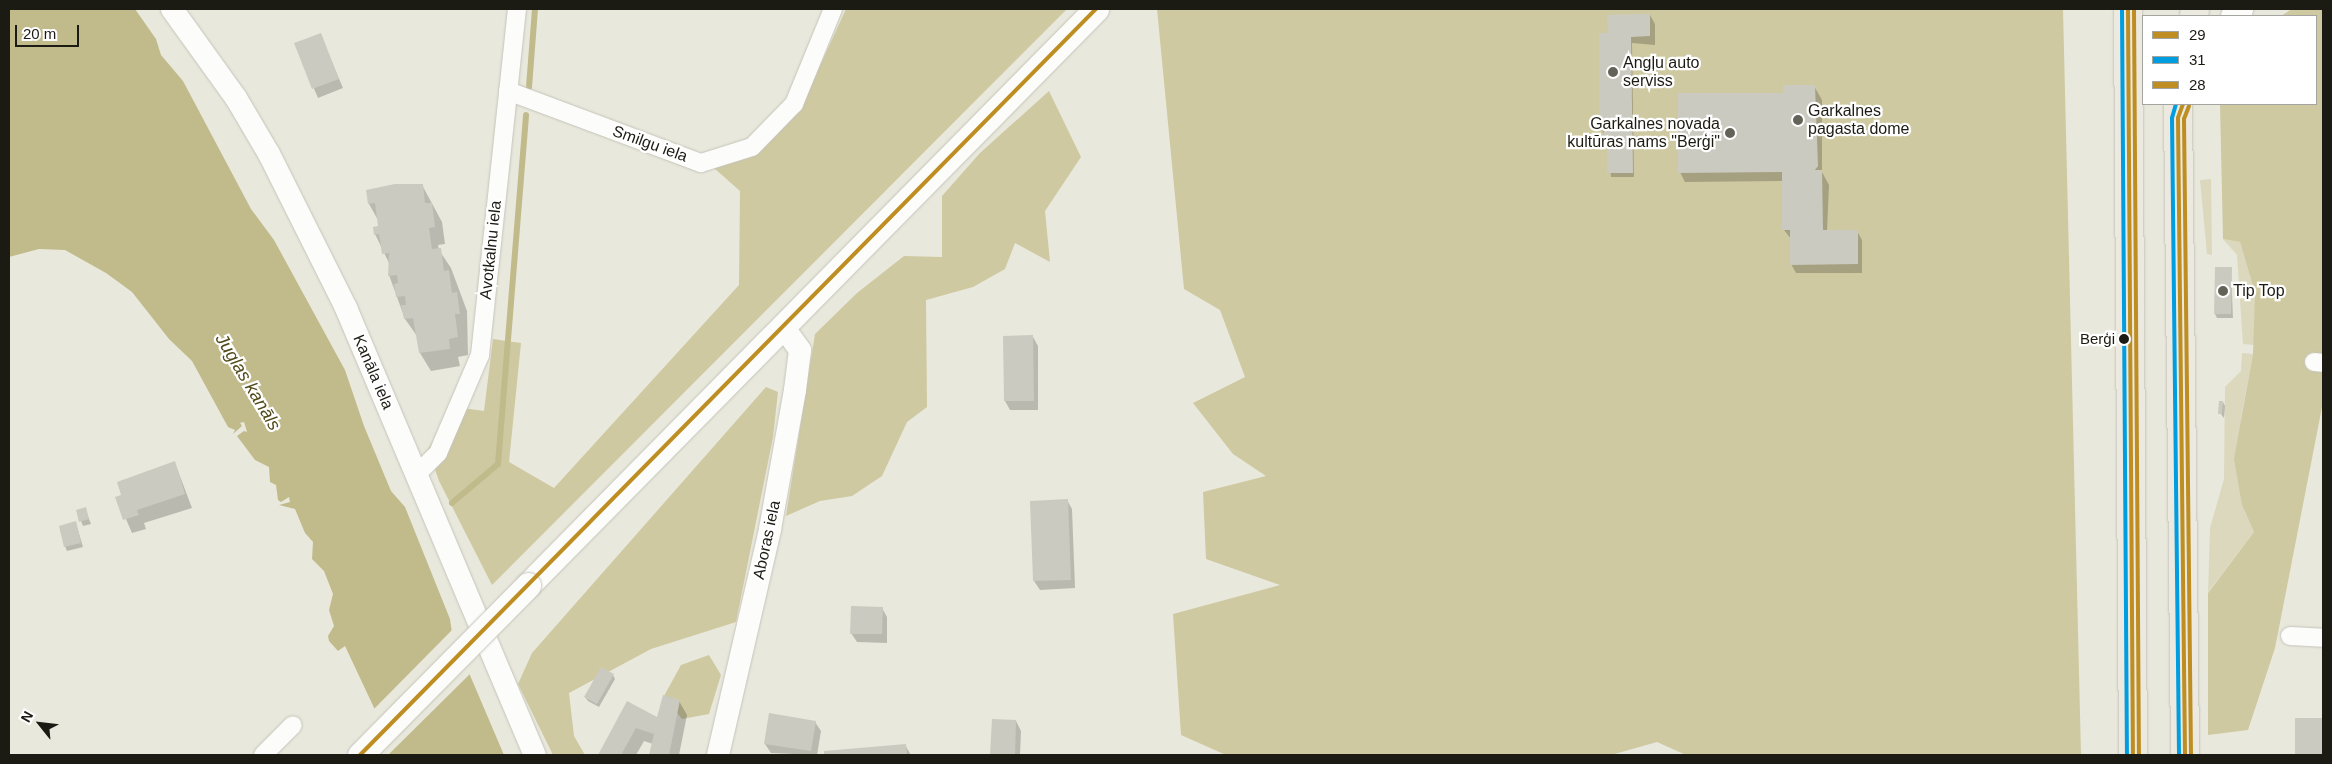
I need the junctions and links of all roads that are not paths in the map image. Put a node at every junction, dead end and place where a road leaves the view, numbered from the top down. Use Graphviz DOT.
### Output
graph roads {
  1 [pos="172,9"];
  2 [pos="517,9"];
  3 [pos="833,9"];
  4 [pos="1096,9"];
  5 [pos="2128,9"];
  6 [pos="508,91"];
  7 [pos="2180,108"];
  8 [pos="784,328"];
  9 [pos="417,474"];
  10 [pos="2290,636"];
  11 [pos="2323,638"];
  12 [pos="293,725"];
  13 [pos="263,755"];
  14 [pos="360,755"];
  15 [pos="535,755"];
  16 [pos="718,755"];
  17 [pos="2133,755"];
  18 [pos="2185,755"];
  1 -- 9 [label="street, Kanāla iela"];
  2 -- 6 [label="street, Avotkalnu iela"];
  3 -- 6 [label="street, Smilgu iela"];
  4 -- 8 [label="main road"];
  5 -- 17 [label="highway"];
  6 -- 9 [label="street, Avotkalnu iela"];
  7 -- 18 [label="highway"];
  8 -- 14 [label="main road, bridge"];
  8 -- 16 [label="street, Aboras iela"];
  9 -- 15 [label="street, Kanāla iela"];
  10 -- 11 [label="street"];
  12 -- 13 [label="street"];
}
